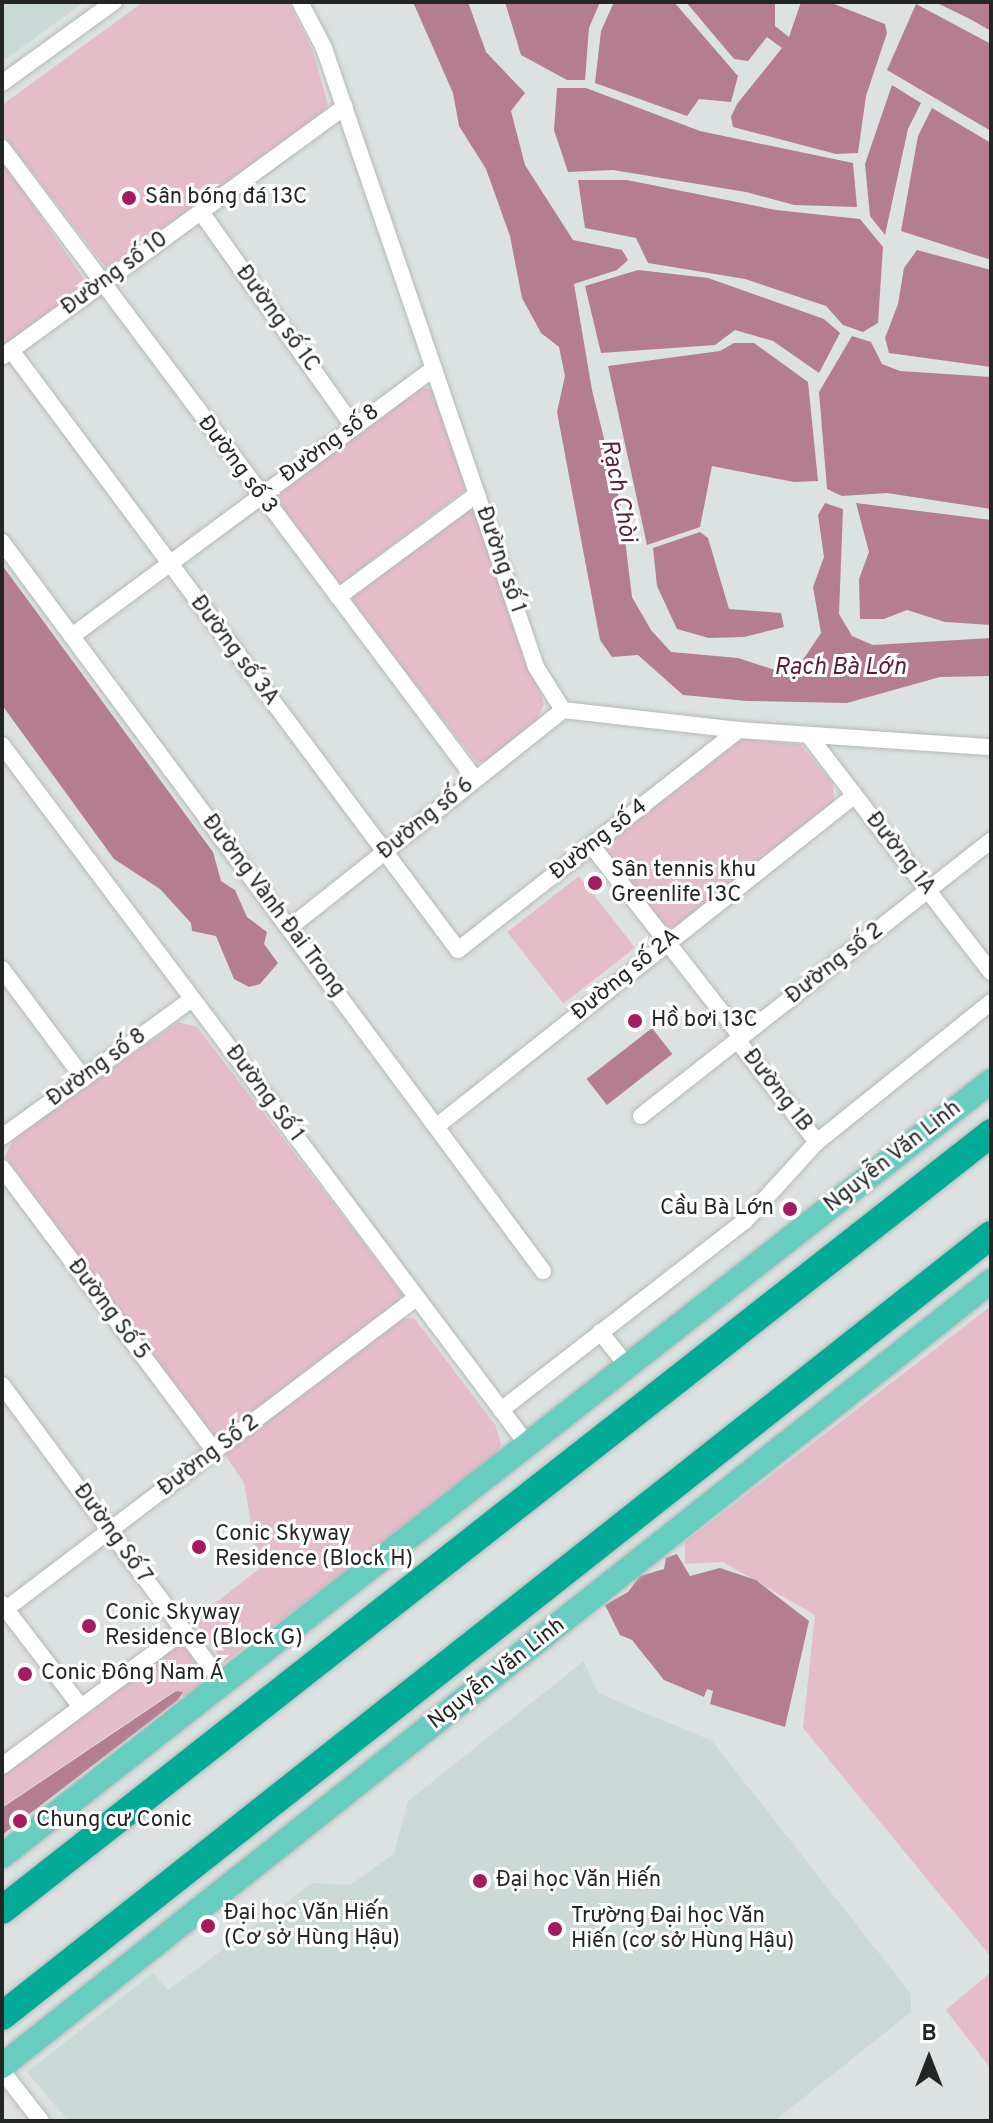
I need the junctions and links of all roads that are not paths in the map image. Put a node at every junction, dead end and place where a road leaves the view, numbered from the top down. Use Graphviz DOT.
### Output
graph roads {
  1 [pos="114,2"];
  2 [pos="300,2"];
  3 [pos="2,83"];
  4 [pos="345,107"];
  5 [pos="2,148"];
  6 [pos="201,212"];
  7 [pos="102,284"];
  8 [pos="6,354"];
  9 [pos="434,368"];
  10 [pos="354,427"];
  11 [pos="477,494"];
  12 [pos="261,495"];
  13 [pos="2,542"];
  14 [pos="168,564"];
  15 [pos="338,597"];
  16 [pos="72,636"];
  17 [pos="563,710"];
  18 [pos="739,730"];
  19 [pos="809,736"];
  20 [pos="2,745"];
  21 [pos="991,747"];
  22 [pos="475,779"];
  23 [pos="854,796"];
  24 [pos="991,841"];
  25 [pos="592,846"];
  26 [pos="385,851"];
  27 [pos="928,890"];
  28 [pos="289,928"];
  29 [pos="667,942"];
  30 [pos="458,950"];
  31 [pos="2,969"];
  32 [pos="991,972"];
  33 [pos="192,999"];
  34 [pos="991,1002"];
  35 [pos="739,1039"];
  36 [pos="84,1079"];
  37 [pos="991,1081"];
  38 [pos="641,1116"];
  39 [pos="437,1126"];
  40 [pos="991,1133"];
  41 [pos="2,1137"];
  42 [pos="817,1142"];
  43 [pos="2,1168"];
  44 [pos="991,1235"];
  45 [pos="543,1271"];
  46 [pos="991,1281"];
  47 [pos="416,1298"];
  48 [pos="600,1332"];
  49 [pos="625,1363"];
  50 [pos="822,1367"];
  51 [pos="2,1385"];
  52 [pos="844,1397"];
  53 [pos="501,1410"];
  54 [pos="526,1443"];
  55 [pos="215,1452"];
  56 [pos="110,1531"];
  57 [pos="3,1608"];
  58 [pos="184,1631"];
  59 [pos="222,1682"];
  60 [pos="81,1707"];
  61 [pos="2,1766"];
  62 [pos="302,1776"];
  63 [pos="327,1809"];
  64 [pos="2,1856"];
  65 [pos="2,1910"];
  66 [pos="2,2016"];
  67 [pos="2,2069"];
  68 [pos="41,2121"];
  1 -- 3 [label="street"];
  2 -- 4 [label="street, Đường số 1"];
  4 -- 6 [label="street, Đường số 10"];
  4 -- 9 [label="street, Đường số 1"];
  5 -- 7 [label="street, Đường số 3"];
  6 -- 7 [label="street, Đường số 10"];
  6 -- 10 [label="street, Đường số 1C"];
  7 -- 8 [label="street, Đường số 10"];
  7 -- 12 [label="street, Đường số 3"];
  8 -- 14 [label="street, Đường số 3A"];
  9 -- 10 [label="street, Đường số 8"];
  9 -- 11 [label="street, Đường số 1"];
  10 -- 12 [label="street, Đường số 8"];
  11 -- 15 [label="street"];
  11 -- 17 [label="street, Đường số 1"];
  12 -- 14 [label="street, Đường số 8"];
  12 -- 15 [label="street, Đường số 3"];
  13 -- 16 [label="street, Đường Vành Đai Trong"];
  14 -- 16 [label="street, Đường số 8"];
  14 -- 26 [label="street, Đường số 3A"];
  15 -- 22 [label="street, Đường số 3"];
  16 -- 28 [label="street, Đường Vành Đai Trong"];
  17 -- 18 [label="street"];
  17 -- 22 [label="street, Đường số 6"];
  18 -- 19 [label="street"];
  18 -- 25 [label="street, Đường số 4"];
  19 -- 21 [label="street"];
  19 -- 23 [label="street, Đường 1A"];
  20 -- 33 [label="street, Đường Số 1"];
  22 -- 26 [label="street, Đường số 6"];
  23 -- 27 [label="street, Đường 1A"];
  23 -- 29 [label="street, Đường số 2A"];
  24 -- 27 [label="street, Đường số 2"];
  25 -- 29 [label="street, Đường 1B"];
  25 -- 30 [label="street, Đường số 4"];
  26 -- 28 [label="street, Đường số 6"];
  26 -- 30 [label="street, Đường số 3A"];
  27 -- 32 [label="street, Đường 1A"];
  27 -- 35 [label="street, Đường số 2"];
  28 -- 39 [label="street, Đường Vành Đai Trong"];
  29 -- 35 [label="street, Đường 1B"];
  29 -- 39 [label="street, Đường số 2A"];
  31 -- 36 [label="street"];
  33 -- 36 [label="street, Đường số 8"];
  33 -- 47 [label="street, Đường Số 1"];
  34 -- 42 [label="street"];
  35 -- 38 [label="street, Đường số 2"];
  35 -- 42 [label="street, Đường 1B"];
  36 -- 41 [label="street, Đường số 8"];
  37 -- 49 [label="main road, Nguyễn Văn Linh"];
  39 -- 45 [label="street, Đường Vành Đai Trong"];
  40 -- 65 [label="highway, Nguyễn Văn Linh"];
  42 -- 48 [label="street"];
  43 -- 55 [label="street, Đường Số 5"];
  44 -- 50 [label="highway, Nguyễn Văn Linh"];
  46 -- 52 [label="main road, Nguyễn Văn Linh"];
  47 -- 53 [label="street, Đường Số 1"];
  47 -- 55 [label="street, Đường Số 2"];
  48 -- 49 [label="street"];
  48 -- 53 [label="street"];
  49 -- 54 [label="main road, Nguyễn Văn Linh"];
  50 -- 52 [label="main road"];
  50 -- 62 [label="highway, Nguyễn Văn Linh"];
  51 -- 56 [label="street, Đường Số 7"];
  52 -- 63 [label="main road, Nguyễn Văn Linh"];
  53 -- 54 [label="street, Đường Số 1"];
  54 -- 59 [label="main road, Nguyễn Văn Linh"];
  55 -- 56 [label="street, Đường Số 2"];
  56 -- 57 [label="street, Đường Số 2"];
  56 -- 58 [label="street, Đường Số 7"];
  57 -- 60 [label="street"];
  58 -- 59 [label="street, Đường Số 7"];
  58 -- 60 [label="street"];
  59 -- 64 [label="main road, Nguyễn Văn Linh"];
  60 -- 61 [label="street"];
  62 -- 63 [label="main road"];
  62 -- 66 [label="highway, Nguyễn Văn Linh"];
  63 -- 67 [label="main road, Nguyễn Văn Linh"];
  67 -- 68 [label="street"];
}
